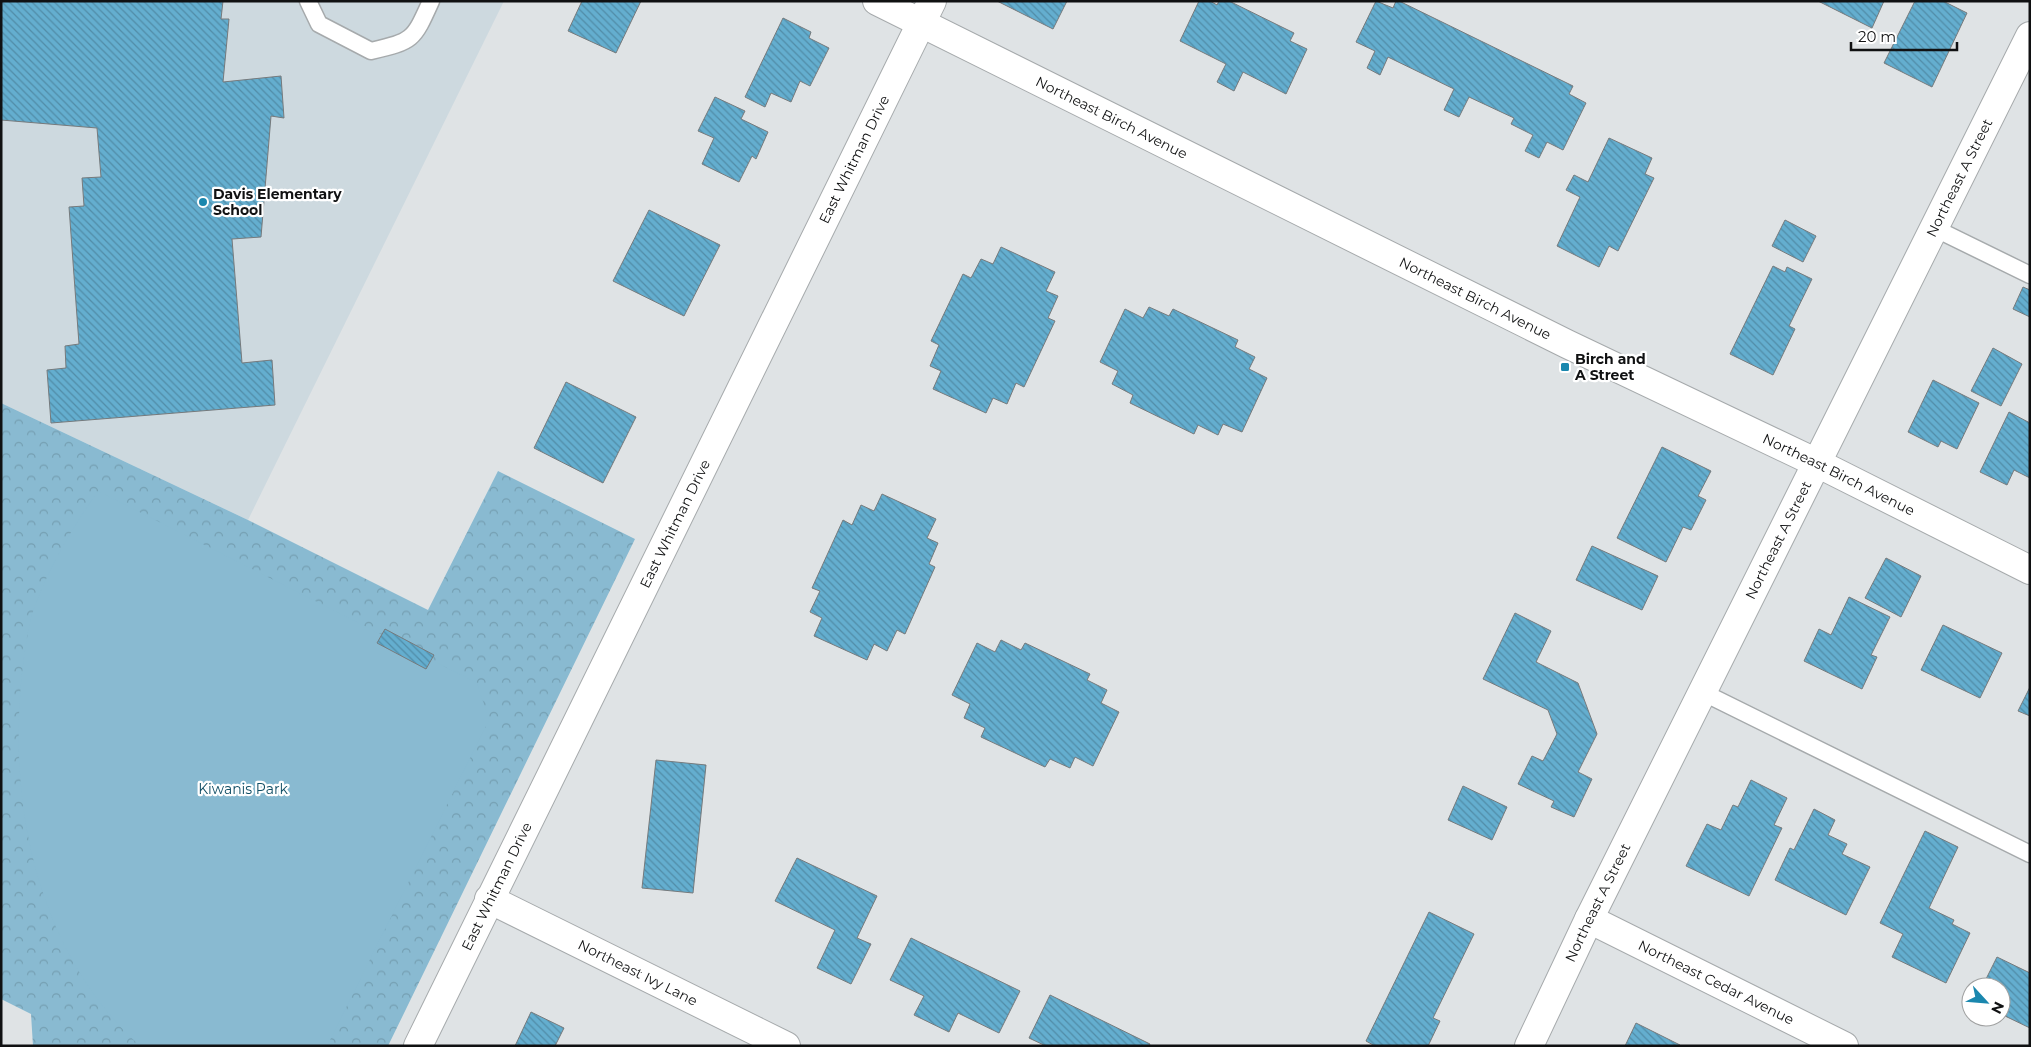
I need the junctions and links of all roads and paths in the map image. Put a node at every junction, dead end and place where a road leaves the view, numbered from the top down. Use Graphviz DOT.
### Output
graph roads {
  1 [pos="308,1"];
  2 [pos="431,1"];
  3 [pos="878,1"];
  4 [pos="927,12"];
  5 [pos="2030,36"];
  6 [pos="1934,228"];
  7 [pos="2030,275"];
  8 [pos="1817,463"];
  9 [pos="2030,570"];
  10 [pos="1702,692"];
  11 [pos="2030,854"];
  12 [pos="489,899"];
  13 [pos="1589,919"];
  14 [pos="418,1046"];
  15 [pos="786,1046"];
  16 [pos="1530,1046"];
  17 [pos="1844,1046"];
  1 -- 2 [label="lane"];
  3 -- 4 [label="street, Northeast Birch Avenue"];
  4 -- 8 [label="street, Northeast Birch Avenue"];
  4 -- 12 [label="street, East Whitman Drive"];
  5 -- 6 [label="street, Northeast A Street"];
  6 -- 7 [label="lane"];
  6 -- 8 [label="street, Northeast A Street"];
  8 -- 9 [label="street, Northeast Birch Avenue"];
  8 -- 10 [label="street, Northeast A Street"];
  10 -- 11 [label="lane"];
  10 -- 13 [label="street, Northeast A Street"];
  12 -- 14 [label="street, East Whitman Drive"];
  12 -- 15 [label="street, Northeast Ivy Lane"];
  13 -- 16 [label="street, Northeast A Street"];
  13 -- 17 [label="street, Northeast Cedar Avenue"];
}
